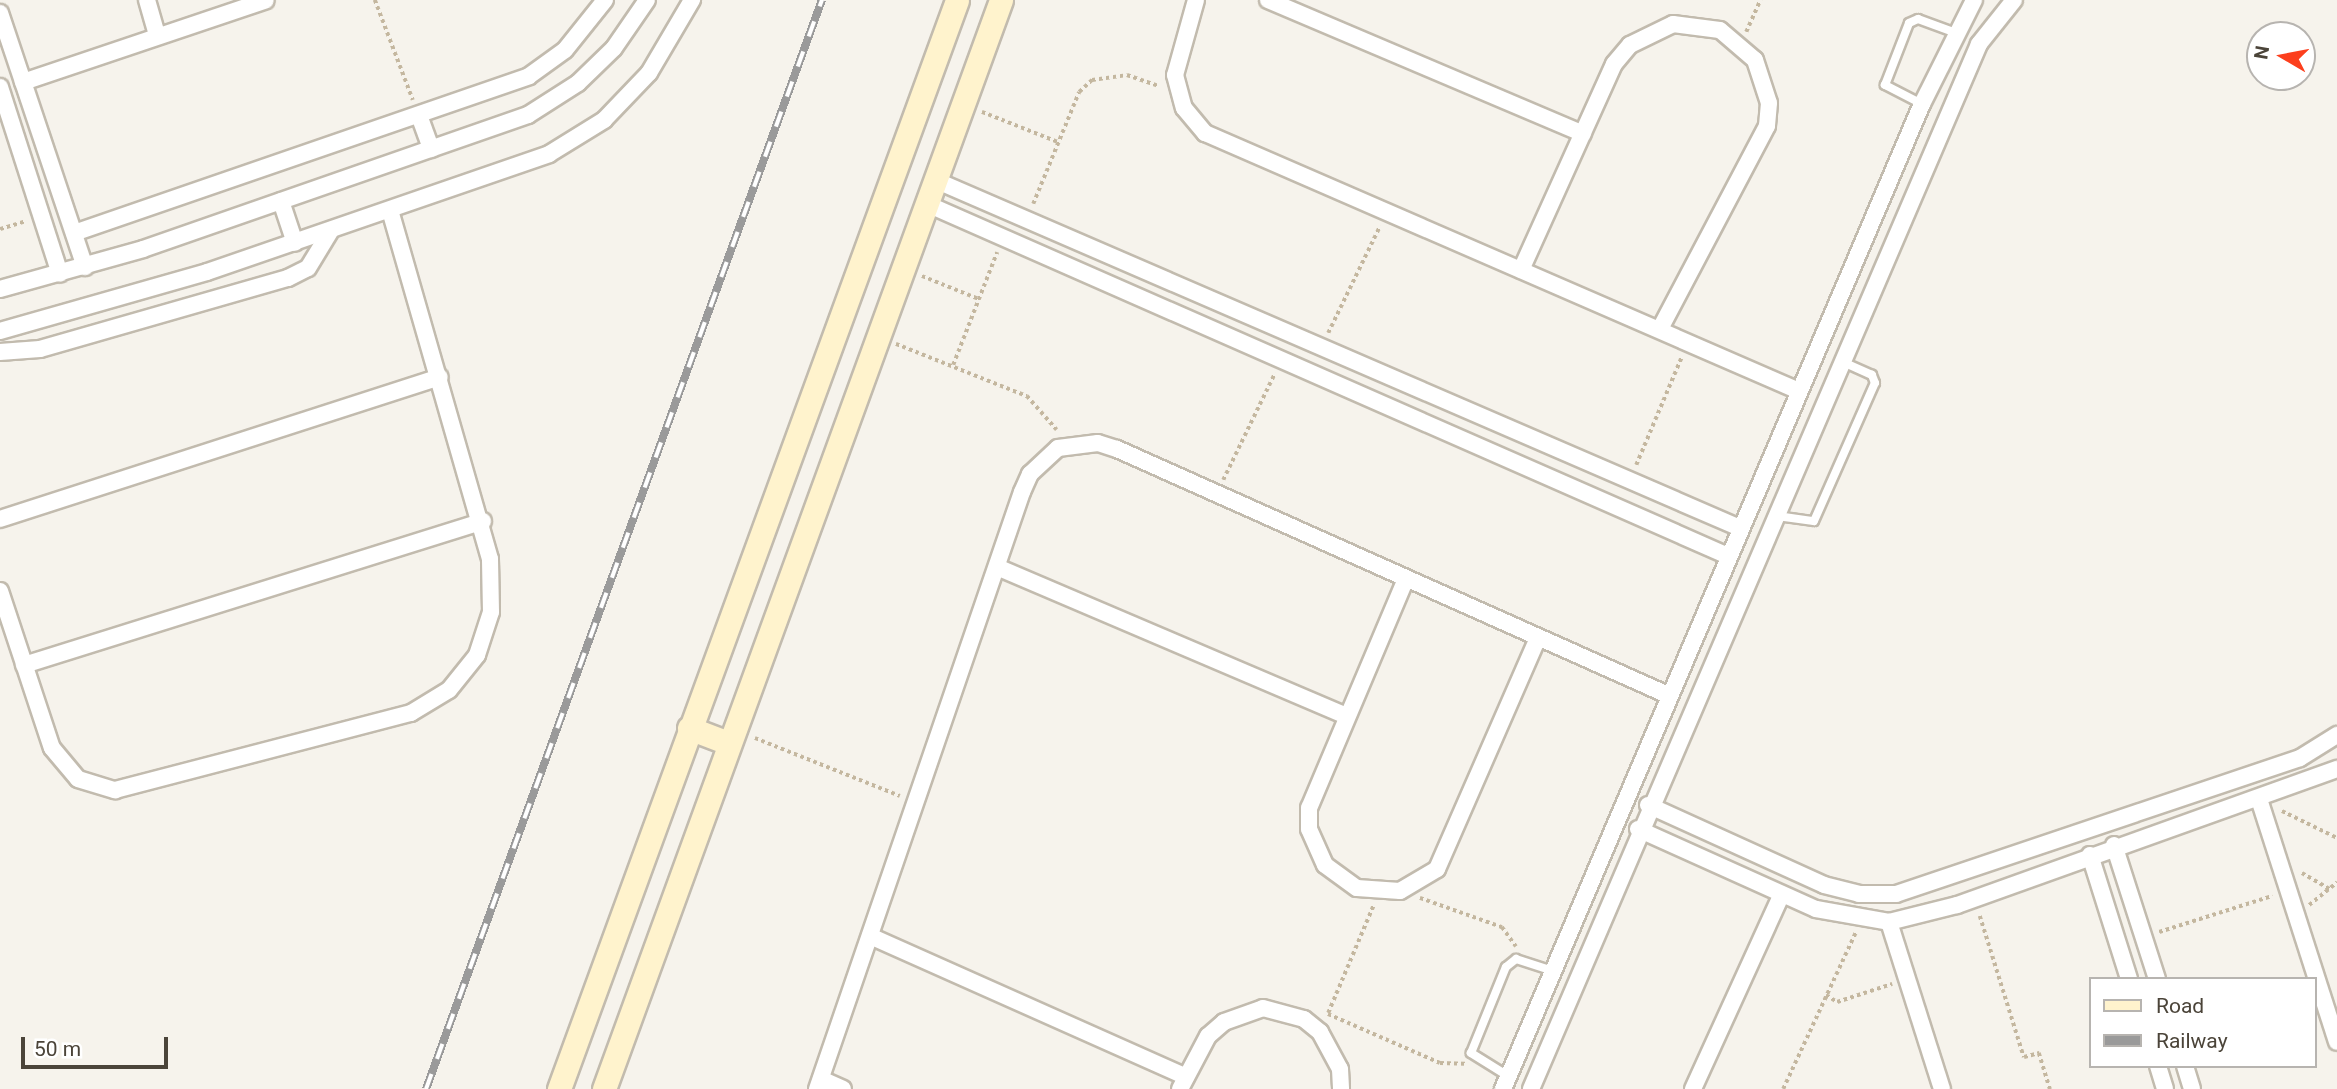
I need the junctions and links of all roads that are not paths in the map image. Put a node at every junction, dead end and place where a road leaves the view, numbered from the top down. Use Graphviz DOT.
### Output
graph roads {
  1 [pos="147,0"];
  2 [pos="266,0"];
  3 [pos="606,0"];
  4 [pos="647,0"];
  5 [pos="692,0"];
  6 [pos="957,0"];
  7 [pos="1001,0"];
  8 [pos="1196,0"];
  9 [pos="1268,0"];
  10 [pos="1974,0"];
  11 [pos="2014,0"];
  12 [pos="0,13"];
  13 [pos="1953,32"];
  14 [pos="157,36"];
  15 [pos="1936,74"];
  16 [pos="23,82"];
  17 [pos="1962,82"];
  18 [pos="0,87"];
  19 [pos="1922,104"];
  20 [pos="420,118"];
  21 [pos="1583,134"];
  22 [pos="431,149"];
  23 [pos="935,180"];
  24 [pos="281,201"];
  25 [pos="927,204"];
  26 [pos="390,210"];
  27 [pos="1006,211"];
  28 [pos="331,230"];
  29 [pos="74,233"];
  30 [pos="1000,235"];
  31 [pos="295,243"];
  32 [pos="85,267"];
  33 [pos="1521,271"];
  34 [pos="60,274"];
  35 [pos="0,289"];
  36 [pos="1660,329"];
  37 [pos="0,331"];
  38 [pos="0,352"];
  39 [pos="1841,361"];
  40 [pos="440,377"];
  41 [pos="1799,391"];
  42 [pos="1773,451"];
  43 [pos="1798,461"];
  44 [pos="1667,497"];
  45 [pos="1774,515"];
  46 [pos="0,519"];
  47 [pos="483,521"];
  48 [pos="1655,521"];
  49 [pos="1740,528"];
  50 [pos="1728,556"];
  51 [pos="997,567"];
  52 [pos="1405,582"];
  53 [pos="0,592"];
  54 [pos="1537,640"];
  55 [pos="24,666"];
  56 [pos="1668,695"];
  57 [pos="1347,716"];
  58 [pos="689,728"];
  59 [pos="2337,735"];
  60 [pos="731,736"];
  61 [pos="2337,769"];
  62 [pos="2259,799"];
  63 [pos="1648,805"];
  64 [pos="1638,829"];
  65 [pos="1722,838"];
  66 [pos="2115,845"];
  67 [pos="2090,855"];
  68 [pos="1710,862"];
  69 [pos="1947,878"];
  70 [pos="1782,894"];
  71 [pos="1957,905"];
  72 [pos="1889,922"];
  73 [pos="1572,925"];
  74 [pos="2141,929"];
  75 [pos="2114,930"];
  76 [pos="1598,935"];
  77 [pos="870,936"];
  78 [pos="1553,971"];
  79 [pos="2128,977"];
  80 [pos="2156,977"];
  81 [pos="2336,1038"];
  82 [pos="2159,1068"];
  83 [pos="2186,1068"];
  84 [pos="1183,1083"];
  85 [pos="1505,1083"];
  86 [pos="819,1084"];
  87 [pos="559,1089"];
  88 [pos="604,1089"];
  89 [pos="842,1089"];
  90 [pos="1340,1089"];
  91 [pos="1531,1089"];
  92 [pos="1693,1089"];
  93 [pos="1942,1089"];
  94 [pos="2165,1089"];
  95 [pos="2192,1089"];
  1 -- 14 [label="street"];
  2 -- 14 [label="street"];
  3 -- 20 [label="street"];
  4 -- 22 [label="street"];
  5 -- 26 [label="street"];
  6 -- 58 [label="street"];
  7 -- 23 [label="street"];
  8 -- 33 [label="street"];
  9 -- 21 [label="street"];
  10 -- 13 [label="street"];
  11 -- 17 [label="street"];
  12 -- 16 [label="street"];
  13 -- 15 [label="street"];
  13 -- 19 [label="lane"];
  14 -- 16 [label="street"];
  15 -- 17 [label="street"];
  15 -- 19 [label="street"];
  16 -- 29 [label="street"];
  17 -- 39 [label="street"];
  18 -- 34 [label="street"];
  19 -- 41 [label="street"];
  20 -- 22 [label="street"];
  20 -- 29 [label="street"];
  21 -- 33 [label="street"];
  21 -- 36 [label="street"];
  22 -- 24 [label="street"];
  23 -- 25 [label="street"];
  23 -- 27 [label="street"];
  24 -- 31 [label="street"];
  24 -- 32 [label="street"];
  25 -- 30 [label="street"];
  25 -- 60 [label="street"];
  26 -- 28 [label="street"];
  26 -- 40 [label="street"];
  27 -- 30 [label="street"];
  27 -- 44 [label="street"];
  28 -- 31 [label="street"];
  28 -- 38 [label="street"];
  29 -- 32 [label="street"];
  30 -- 48 [label="street"];
  31 -- 37 [label="street"];
  32 -- 34 [label="street"];
  33 -- 36 [label="street"];
  34 -- 35 [label="street"];
  36 -- 41 [label="street"];
  39 -- 43 [label="street"];
  39 -- 45 [label="lane"];
  40 -- 46 [label="street"];
  40 -- 47 [label="street"];
  41 -- 42 [label="street"];
  42 -- 43 [label="street"];
  42 -- 49 [label="street"];
  43 -- 45 [label="street"];
  44 -- 48 [label="street"];
  44 -- 49 [label="street"];
  45 -- 63 [label="street"];
  47 -- 55 [label="street"];
  47 -- 55 [label="street"];
  48 -- 50 [label="street"];
  49 -- 50 [label="street"];
  50 -- 56 [label="street"];
  51 -- 52 [label="street"];
  51 -- 57 [label="street"];
  51 -- 77 [label="street"];
  52 -- 54 [label="street"];
  52 -- 57 [label="street"];
  53 -- 55 [label="street"];
  54 -- 56 [label="street"];
  54 -- 57 [label="street"];
  56 -- 73 [label="street"];
  58 -- 60 [label="street"];
  58 -- 87 [label="street"];
  59 -- 69 [label="street"];
  60 -- 88 [label="street"];
  61 -- 62 [label="street"];
  62 -- 66 [label="street"];
  62 -- 81 [label="street"];
  63 -- 64 [label="street"];
  63 -- 65 [label="street"];
  64 -- 68 [label="street"];
  64 -- 76 [label="street"];
  65 -- 68 [label="street"];
  65 -- 69 [label="street"];
  66 -- 67 [label="street"];
  66 -- 74 [label="street"];
  67 -- 71 [label="street"];
  67 -- 75 [label="street"];
  68 -- 70 [label="street"];
  69 -- 71 [label="street"];
  70 -- 72 [label="street"];
  70 -- 92 [label="street"];
  71 -- 72 [label="street"];
  72 -- 93 [label="street"];
  73 -- 76 [label="street"];
  73 -- 78 [label="street"];
  74 -- 75 [label="street"];
  74 -- 80 [label="street"];
  75 -- 79 [label="street"];
  76 -- 91 [label="street"];
  77 -- 84 [label="street"];
  77 -- 86 [label="street"];
  78 -- 85 [label="street"];
  78 -- 85 [label="lane"];
  82 -- 94 [label="street"];
  83 -- 95 [label="street"];
  84 -- 90 [label="street"];
  86 -- 89 [label="street"];
}
